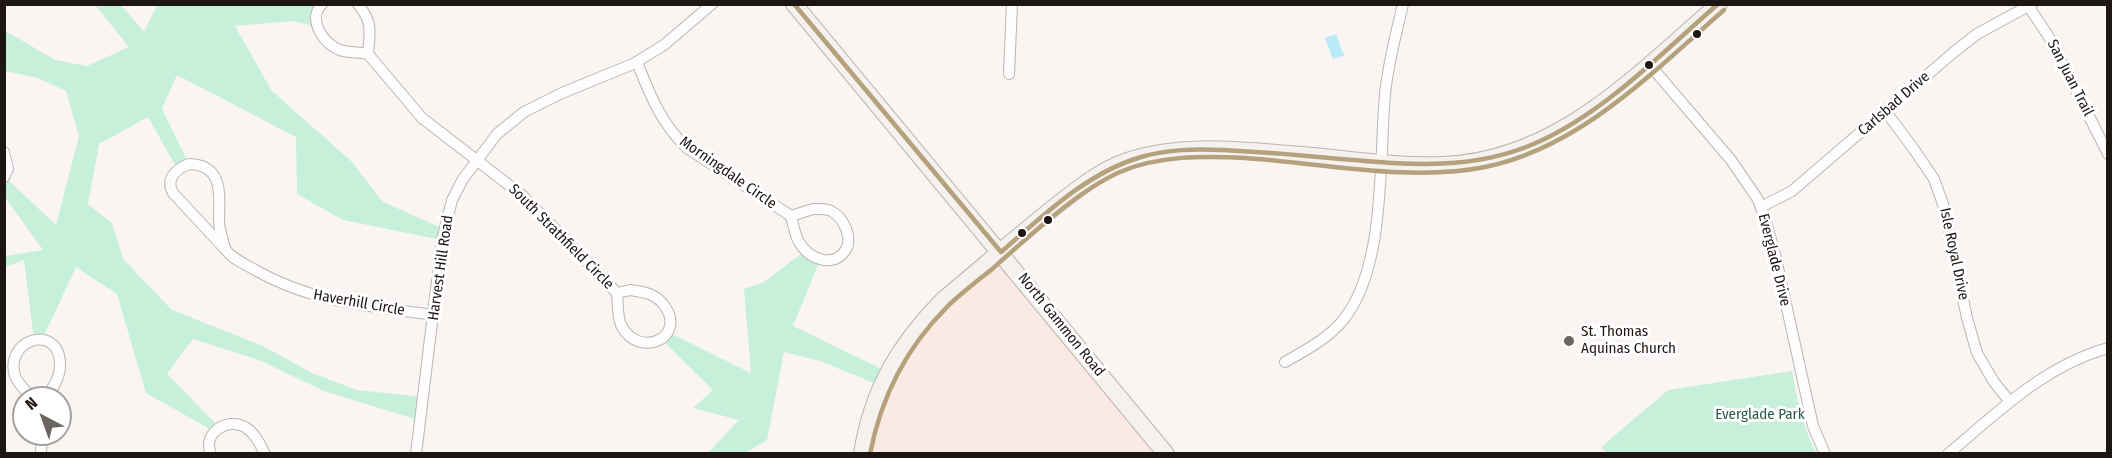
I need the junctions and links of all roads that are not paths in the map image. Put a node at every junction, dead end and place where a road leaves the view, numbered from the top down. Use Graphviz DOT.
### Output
graph roads {
  1 [pos="322,4"];
  2 [pos="358,4"];
  3 [pos="712,4"];
  4 [pos="794,4"];
  5 [pos="1012,4"];
  6 [pos="1403,4"];
  7 [pos="1719,4"];
  8 [pos="2029,5"];
  9 [pos="368,54"];
  10 [pos="637,62"];
  11 [pos="1649,64"];
  12 [pos="1009,74"];
  13 [pos="1886,112"];
  14 [pos="4,152"];
  15 [pos="2108,154"];
  16 [pos="477,159"];
  17 [pos="1381,162"];
  18 [pos="4,177"];
  19 [pos="1761,207"];
  20 [pos="791,216"];
  21 [pos="225,249"];
  22 [pos="1001,252"];
  23 [pos="617,293"];
  24 [pos="434,315"];
  25 [pos="2108,348"];
  26 [pos="1285,362"];
  27 [pos="23,386"];
  28 [pos="55,386"];
  29 [pos="2010,402"];
  30 [pos="211,453"];
  31 [pos="265,453"];
  32 [pos="416,453"];
  33 [pos="862,453"];
  34 [pos="1166,453"];
  35 [pos="1825,453"];
  36 [pos="1948,453"];
  1 -- 9 [label="street"];
  2 -- 9 [label="street"];
  3 -- 10 [label="street, Harvest Hill Road"];
  4 -- 22 [label="street, North Gammon Road"];
  5 -- 12 [label="street"];
  6 -- 17 [label="street"];
  7 -- 11 [label="street"];
  8 -- 13 [label="street, Carlsbad Drive"];
  8 -- 15 [label="street, San Juan Trail"];
  9 -- 16 [label="street, South Strathfield Circle"];
  10 -- 16 [label="street, Harvest Hill Road"];
  10 -- 20 [label="street, Morningdale Circle"];
  11 -- 17 [label="street"];
  11 -- 19 [label="street, Everglade Drive"];
  13 -- 19 [label="street, Carlsbad Drive"];
  13 -- 29 [label="street, Isle Royal Drive"];
  14 -- 18 [label="street"];
  16 -- 23 [label="street, South Strathfield Circle"];
  16 -- 24 [label="street, Harvest Hill Road"];
  17 -- 22 [label="street"];
  17 -- 26 [label="street"];
  19 -- 35 [label="street, Everglade Drive"];
  20 -- 20 [label="street, Morningdale Circle"];
  21 -- 21 [label="street, Haverhill Circle"];
  21 -- 24 [label="street, Haverhill Circle"];
  22 -- 33 [label="street"];
  22 -- 34 [label="street, North Gammon Road"];
  23 -- 23 [label="street, South Strathfield Circle"];
  24 -- 32 [label="street, Harvest Hill Road"];
  25 -- 29 [label="street"];
  27 -- 28 [label="street"];
  29 -- 36 [label="street"];
  30 -- 31 [label="street"];
}
